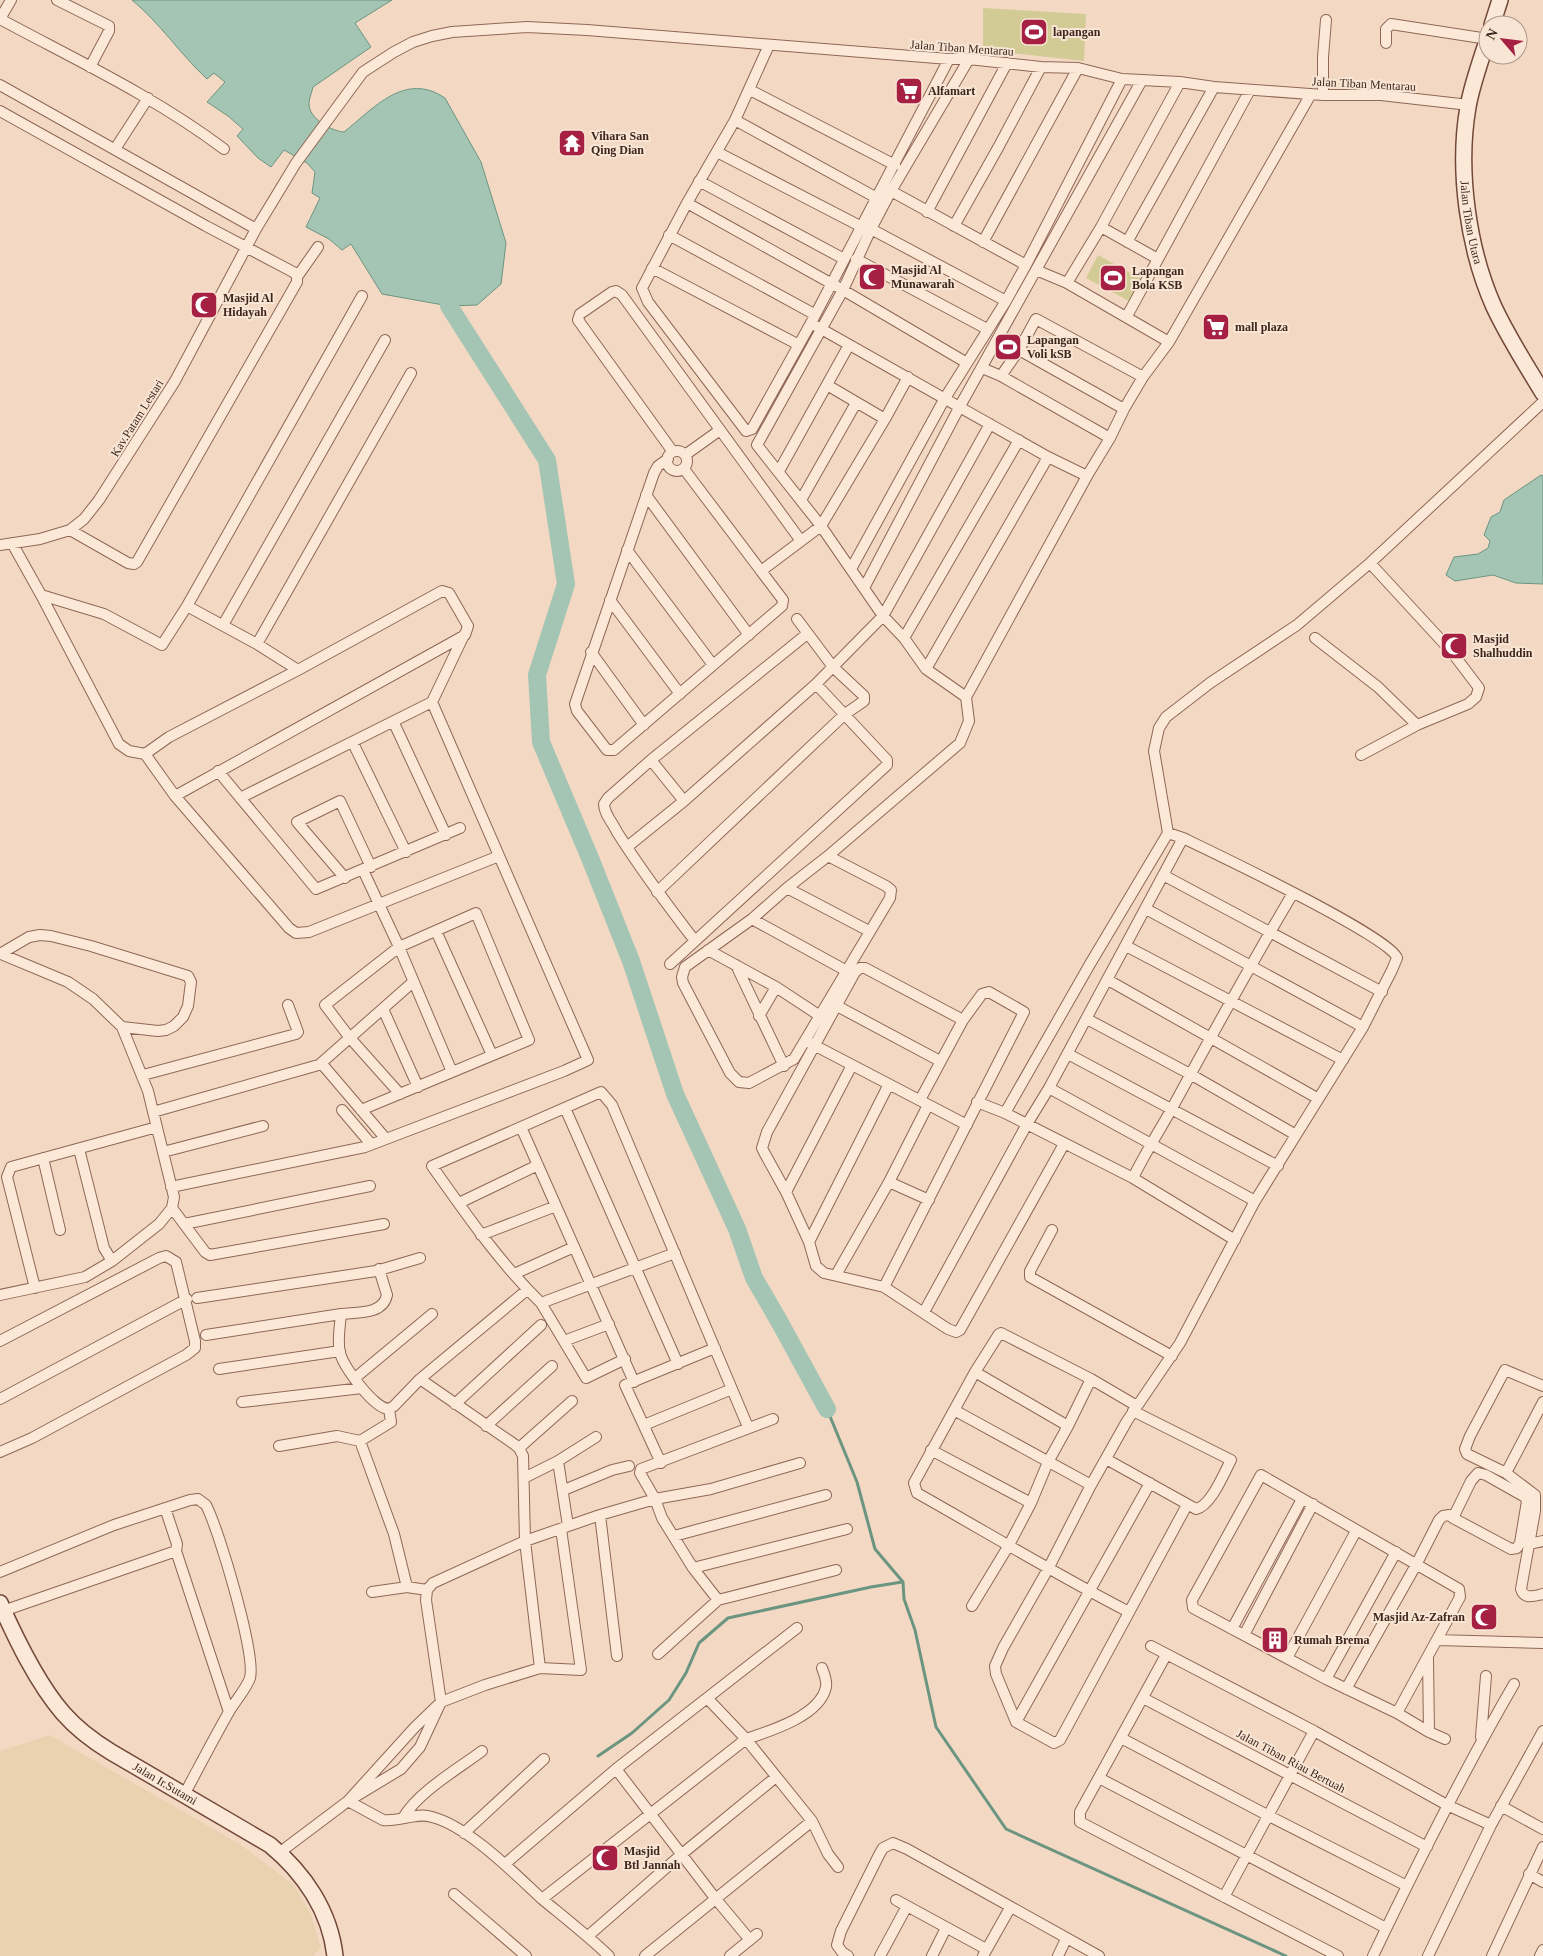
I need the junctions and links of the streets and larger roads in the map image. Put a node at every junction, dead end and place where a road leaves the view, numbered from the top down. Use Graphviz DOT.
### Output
graph roads {
  1 [pos="11,0"];
  2 [pos="57,0"];
  3 [pos="1500,0"];
  4 [pos="1495,15"];
  5 [pos="0,19"];
  6 [pos="1326,20"];
  7 [pos="1478,37"];
  8 [pos="1386,43"];
  9 [pos="769,45"];
  10 [pos="949,59"];
  11 [pos="969,59"];
  12 [pos="1006,63"];
  13 [pos="1480,65"];
  14 [pos="1041,67"];
  15 [pos="90,68"];
  16 [pos="1078,68"];
  17 [pos="1122,79"];
  18 [pos="1142,80"];
  19 [pos="1180,82"];
  20 [pos="0,85"];
  21 [pos="1214,87"];
  22 [pos="750,90"];
  23 [pos="1250,90"];
  24 [pos="1311,94"];
  25 [pos="1323,95"];
  26 [pos="148,98"];
  27 [pos="1468,105"];
  28 [pos="0,111"];
  29 [pos="332,114"];
  30 [pos="735,120"];
  31 [pos="116,149"];
  32 [pos="224,149"];
  33 [pos="717,152"];
  34 [pos="895,165"];
  35 [pos="699,181"];
  36 [pos="892,191"];
  37 [pos="875,197"];
  38 [pos="687,202"];
  39 [pos="927,212"];
  40 [pos="860,226"];
  41 [pos="954,226"];
  42 [pos="1101,227"];
  43 [pos="256,229"];
  44 [pos="871,229"];
  45 [pos="670,235"];
  46 [pos="983,242"];
  47 [pos="1127,242"];
  48 [pos="248,247"];
  49 [pos="318,247"];
  50 [pos="844,259"];
  51 [pos="856,259"];
  52 [pos="1158,259"];
  53 [pos="1031,267"];
  54 [pos="652,268"];
  55 [pos="297,276"];
  56 [pos="830,284"];
  57 [pos="1067,284"];
  58 [pos="843,290"];
  59 [pos="362,296"];
  60 [pos="1006,301"];
  61 [pos="1126,316"];
  62 [pos="812,319"];
  63 [pos="821,328"];
  64 [pos="987,329"];
  65 [pos="385,340"];
  66 [pos="1169,342"];
  67 [pos="799,345"];
  68 [pos="849,345"];
  69 [pos="1019,350"];
  70 [pos="967,363"];
  71 [pos="982,368"];
  72 [pos="411,373"];
  73 [pos="1001,376"];
  74 [pos="908,377"];
  75 [pos="1143,378"];
  76 [pos="827,385"];
  77 [pos="1543,393"];
  78 [pos="945,398"];
  79 [pos="1543,402"];
  80 [pos="856,404"];
  81 [pos="960,406"];
  82 [pos="1124,409"];
  83 [pos="885,419"];
  84 [pos="990,424"];
  85 [pos="720,430"];
  86 [pos="1110,438"];
  87 [pos="1019,440"];
  88 [pos="685,455"];
  89 [pos="670,456"];
  90 [pos="1048,457"];
  91 [pos="684,469"];
  92 [pos="779,471"];
  93 [pos="1087,476"];
  94 [pos="646,494"];
  95 [pos="801,500"];
  96 [pos="821,526"];
  97 [pos="70,530"];
  98 [pos="801,542"];
  99 [pos="12,543"];
  100 [pos="0,545"];
  101 [pos="627,550"];
  102 [pos="1370,563"];
  103 [pos="851,569"];
  104 [pos="761,571"];
  105 [pos="864,588"];
  106 [pos="41,595"];
  107 [pos="610,600"];
  108 [pos="187,606"];
  109 [pos="883,616"];
  110 [pos="796,619"];
  111 [pos="223,625"];
  112 [pos="465,634"];
  113 [pos="808,634"];
  114 [pos="749,635"];
  115 [pos="904,638"];
  116 [pos="1315,638"];
  117 [pos="257,644"];
  118 [pos="591,652"];
  119 [pos="713,665"];
  120 [pos="833,667"];
  121 [pos="926,669"];
  122 [pos="298,670"];
  123 [pos="816,684"];
  124 [pos="680,694"];
  125 [pos="966,697"];
  126 [pos="432,702"];
  127 [pos="845,714"];
  128 [pos="394,722"];
  129 [pos="644,725"];
  130 [pos="1417,725"];
  131 [pos="353,743"];
  132 [pos="145,754"];
  133 [pos="1361,754"];
  134 [pos="651,760"];
  135 [pos="218,771"];
  136 [pos="175,796"];
  137 [pos="240,798"];
  138 [pos="684,800"];
  139 [pos="460,828"];
  140 [pos="1168,833"];
  141 [pos="446,835"];
  142 [pos="1183,838"];
  143 [pos="627,847"];
  144 [pos="406,852"];
  145 [pos="499,856"];
  146 [pos="828,856"];
  147 [pos="367,869"];
  148 [pos="1163,875"];
  149 [pos="344,878"];
  150 [pos="787,888"];
  151 [pos="657,892"];
  152 [pos="1293,893"];
  153 [pos="378,906"];
  154 [pos="1146,909"];
  155 [pos="752,919"];
  156 [pos="436,931"];
  157 [pos="868,931"];
  158 [pos="1270,932"];
  159 [pos="696,941"];
  160 [pos="1126,946"];
  161 [pos="399,947"];
  162 [pos="708,950"];
  163 [pos="1,954"];
  164 [pos="670,964"];
  165 [pos="736,965"];
  166 [pos="1249,966"];
  167 [pos="845,970"];
  168 [pos="1108,980"];
  169 [pos="413,982"];
  170 [pos="776,987"];
  171 [pos="1382,992"];
  172 [pos="1231,1002"];
  173 [pos="288,1005"];
  174 [pos="837,1006"];
  175 [pos="383,1009"];
  176 [pos="759,1016"];
  177 [pos="820,1016"];
  178 [pos="1087,1019"];
  179 [pos="963,1020"];
  180 [pos="122,1027"];
  181 [pos="1362,1027"];
  182 [pos="1211,1037"];
  183 [pos="350,1038"];
  184 [pos="806,1040"];
  185 [pos="816,1046"];
  186 [pos="1068,1054"];
  187 [pos="492,1056"];
  188 [pos="1343,1060"];
  189 [pos="940,1061"];
  190 [pos="319,1065"];
  191 [pos="852,1065"];
  192 [pos="784,1066"];
  193 [pos="452,1072"];
  194 [pos="1190,1074"];
  195 [pos="143,1075"];
  196 [pos="889,1084"];
  197 [pos="418,1087"];
  198 [pos="1049,1088"];
  199 [pos="400,1094"];
  200 [pos="1318,1098"];
  201 [pos="924,1102"];
  202 [pos="977,1102"];
  203 [pos="565,1108"];
  204 [pos="1171,1109"];
  205 [pos="342,1110"];
  206 [pos="361,1110"];
  207 [pos="153,1112"];
  208 [pos="1005,1113"];
  209 [pos="1027,1124"];
  210 [pos="966,1125"];
  211 [pos="263,1126"];
  212 [pos="157,1127"];
  213 [pos="521,1127"];
  214 [pos="1296,1135"];
  215 [pos="386,1139"];
  216 [pos="372,1144"];
  217 [pos="1064,1144"];
  218 [pos="1150,1144"];
  219 [pos="79,1148"];
  220 [pos="163,1152"];
  221 [pos="43,1158"];
  222 [pos="538,1165"];
  223 [pos="1278,1166"];
  224 [pos="1133,1178"];
  225 [pos="889,1182"];
  226 [pos="370,1186"];
  227 [pos="171,1187"];
  228 [pos="786,1192"];
  229 [pos="929,1200"];
  230 [pos="1255,1201"];
  231 [pos="459,1203"];
  232 [pos="556,1206"];
  233 [pos="172,1208"];
  234 [pos="184,1224"];
  235 [pos="384,1224"];
  236 [pos="60,1230"];
  237 [pos="1052,1230"];
  238 [pos="481,1235"];
  239 [pos="1235,1240"];
  240 [pos="809,1242"];
  241 [pos="574,1246"];
  242 [pos="674,1253"];
  243 [pos="420,1258"];
  244 [pos="112,1260"];
  245 [pos="635,1268"];
  246 [pos="379,1269"];
  247 [pos="514,1274"];
  248 [pos="836,1275"];
  249 [pos="591,1284"];
  250 [pos="884,1287"];
  251 [pos="35,1288"];
  252 [pos="527,1290"];
  253 [pos="0,1295"];
  254 [pos="198,1298"];
  255 [pos="187,1299"];
  256 [pos="541,1304"];
  257 [pos="924,1312"];
  258 [pos="341,1314"];
  259 [pos="432,1314"];
  260 [pos="609,1324"];
  261 [pos="541,1325"];
  262 [pos="206,1335"];
  263 [pos="0,1341"];
  264 [pos="564,1341"];
  265 [pos="715,1348"];
  266 [pos="340,1351"];
  267 [pos="1172,1356"];
  268 [pos="624,1359"];
  269 [pos="678,1364"];
  270 [pos="552,1366"];
  271 [pos="219,1369"];
  272 [pos="975,1372"];
  273 [pos="355,1378"];
  274 [pos="420,1379"];
  275 [pos="1091,1379"];
  276 [pos="634,1382"];
  277 [pos="1543,1386"];
  278 [pos="362,1388"];
  279 [pos="732,1389"];
  280 [pos="0,1399"];
  281 [pos="572,1400"];
  282 [pos="242,1402"];
  283 [pos="1543,1402"];
  284 [pos="455,1404"];
  285 [pos="389,1409"];
  286 [pos="1135,1409"];
  287 [pos="954,1410"];
  288 [pos="773,1419"];
  289 [pos="644,1425"];
  290 [pos="486,1426"];
  291 [pos="1068,1426"];
  292 [pos="748,1428"];
  293 [pos="596,1437"];
  294 [pos="360,1441"];
  295 [pos="279,1446"];
  296 [pos="519,1448"];
  297 [pos="931,1450"];
  298 [pos="0,1452"];
  299 [pos="1106,1459"];
  300 [pos="558,1461"];
  301 [pos="1048,1462"];
  302 [pos="660,1463"];
  303 [pos="800,1463"];
  304 [pos="629,1466"];
  305 [pos="1506,1473"];
  306 [pos="524,1478"];
  307 [pos="1150,1483"];
  308 [pos="1091,1485"];
  309 [pos="564,1490"];
  310 [pos="826,1494"];
  311 [pos="1302,1498"];
  312 [pos="655,1499"];
  313 [pos="1031,1503"];
  314 [pos="1313,1504"];
  315 [pos="1187,1506"];
  316 [pos="165,1508"];
  317 [pos="600,1515"];
  318 [pos="1453,1518"];
  319 [pos="565,1528"];
  320 [pos="847,1530"];
  321 [pos="1356,1531"];
  322 [pos="674,1536"];
  323 [pos="525,1541"];
  324 [pos="1543,1541"];
  325 [pos="1529,1544"];
  326 [pos="1009,1545"];
  327 [pos="176,1551"];
  328 [pos="1396,1552"];
  329 [pos="1416,1565"];
  330 [pos="693,1568"];
  331 [pos="1048,1569"];
  332 [pos="836,1570"];
  333 [pos="0,1572"];
  334 [pos="407,1587"];
  335 [pos="427,1590"];
  336 [pos="372,1592"];
  337 [pos="1089,1592"];
  338 [pos="1543,1594"];
  339 [pos="718,1600"];
  340 [pos="972,1606"];
  341 [pos="2,1607"];
  342 [pos="1129,1612"];
  343 [pos="796,1628"];
  344 [pos="1232,1630"];
  345 [pos="1244,1635"];
  346 [pos="1437,1640"];
  347 [pos="1543,1643"];
  348 [pos="1151,1646"];
  349 [pos="658,1654"];
  350 [pos="1166,1655"];
  351 [pos="617,1656"];
  352 [pos="1428,1657"];
  353 [pos="1287,1658"];
  354 [pos="540,1668"];
  355 [pos="822,1668"];
  356 [pos="1486,1676"];
  357 [pos="1326,1679"];
  358 [pos="1514,1684"];
  359 [pos="1346,1689"];
  360 [pos="1143,1698"];
  361 [pos="708,1699"];
  362 [pos="441,1702"];
  363 [pos="229,1712"];
  364 [pos="1397,1713"];
  365 [pos="1016,1722"];
  366 [pos="1314,1731"];
  367 [pos="1543,1731"];
  368 [pos="1429,1732"];
  369 [pos="1121,1738"];
  370 [pos="746,1739"];
  371 [pos="1445,1739"];
  372 [pos="1481,1741"];
  373 [pos="482,1751"];
  374 [pos="544,1760"];
  375 [pos="616,1769"];
  376 [pos="1290,1774"];
  377 [pos="776,1777"];
  378 [pos="1099,1778"];
  379 [pos="184,1794"];
  380 [pos="348,1801"];
  381 [pos="1447,1805"];
  382 [pos="1501,1806"];
  383 [pos="651,1814"];
  384 [pos="1269,1816"];
  385 [pos="403,1818"];
  386 [pos="812,1820"];
  387 [pos="1491,1825"];
  388 [pos="1543,1829"];
  389 [pos="464,1833"];
  390 [pos="1427,1847"];
  391 [pos="1543,1847"];
  392 [pos="280,1853"];
  393 [pos="682,1854"];
  394 [pos="1248,1854"];
  395 [pos="505,1864"];
  396 [pos="838,1867"];
  397 [pos="1529,1874"];
  398 [pos="1543,1882"];
  399 [pos="1407,1886"];
  400 [pos="454,1894"];
  401 [pos="1224,1897"];
  402 [pos="542,1898"];
  403 [pos="715,1898"];
  404 [pos="896,1900"];
  405 [pos="907,1906"];
  406 [pos="1010,1908"];
  407 [pos="946,1928"];
  408 [pos="1386,1928"];
  409 [pos="588,1936"];
  410 [pos="1066,1939"];
  411 [pos="1543,1950"];
  412 [pos="985,1953"];
  413 [pos="335,1956"];
  414 [pos="526,1956"];
  415 [pos="609,1956"];
  416 [pos="645,1956"];
  417 [pos="730,1956"];
  418 [pos="848,1956"];
  419 [pos="880,1956"];
  420 [pos="932,1956"];
  421 [pos="1058,1956"];
  422 [pos="1099,1956"];
  423 [pos="1338,1956"];
  424 [pos="1372,1956"];
  425 [pos="1428,1956"];
  426 [pos="1492,1956"];
  427 [pos="1540,1956"];
  1 -- 5 [label="street"];
  2 -- 15 [label="street"];
  3 -- 4 [label="street"];
  5 -- 15 [label="street"];
  6 -- 25 [label="street"];
  7 -- 8 [label="street"];
  9 -- 10 [label="street, Jalan Tiban Mentarau"];
  9 -- 22 [label="street"];
  9 -- 29 [label="street, Jalan Tiban Mentarau"];
  10 -- 11 [label="street, Jalan Tiban Mentarau"];
  10 -- 34 [label="street"];
  11 -- 12 [label="street, Jalan Tiban Mentarau"];
  11 -- 36 [label="street"];
  12 -- 14 [label="street, Jalan Tiban Mentarau"];
  12 -- 39 [label="street"];
  13 -- 27 [label="street, Jalan Tiban Utara"];
  14 -- 16 [label="street, Jalan Tiban Mentarau"];
  14 -- 41 [label="street"];
  15 -- 26 [label="street"];
  16 -- 17 [label="street, Jalan Tiban Mentarau"];
  16 -- 46 [label="street"];
  17 -- 18 [label="street, Jalan Tiban Mentarau"];
  17 -- 53 [label="street"];
  18 -- 19 [label="street, Jalan Tiban Mentarau"];
  18 -- 53 [label="street"];
  19 -- 21 [label="street, Jalan Tiban Mentarau"];
  19 -- 42 [label="street"];
  20 -- 31 [label="street"];
  21 -- 23 [label="street, Jalan Tiban Mentarau"];
  21 -- 47 [label="street"];
  22 -- 30 [label="street"];
  22 -- 34 [label="street"];
  23 -- 24 [label="street, Jalan Tiban Mentarau"];
  23 -- 52 [label="street"];
  24 -- 25 [label="street, Jalan Tiban Mentarau"];
  24 -- 66 [label="street"];
  25 -- 27 [label="street, Jalan Tiban Mentarau"];
  26 -- 31 [label="street"];
  26 -- 32 [label="street"];
  27 -- 77 [label="street, Jalan Tiban Utara"];
  28 -- 48 [label="street"];
  29 -- 43 [label="street, Kav.Patam Lestari"];
  30 -- 33 [label="street"];
  30 -- 37 [label="street"];
  31 -- 43 [label="street"];
  33 -- 35 [label="street"];
  33 -- 40 [label="street"];
  34 -- 37 [label="street"];
  35 -- 38 [label="street"];
  35 -- 50 [label="street"];
  36 -- 39 [label="street"];
  36 -- 44 [label="street"];
  37 -- 40 [label="street"];
  38 -- 45 [label="street"];
  38 -- 56 [label="street"];
  39 -- 41 [label="street"];
  40 -- 50 [label="street"];
  41 -- 46 [label="street"];
  42 -- 47 [label="street"];
  42 -- 57 [label="street"];
  43 -- 48 [label="street, Kav.Patam Lestari"];
  44 -- 51 [label="street"];
  44 -- 60 [label="street"];
  45 -- 54 [label="street"];
  45 -- 62 [label="street"];
  46 -- 53 [label="street"];
  47 -- 52 [label="street"];
  48 -- 55 [label="street"];
  48 -- 97 [label="street, Kav.Patam Lestari"];
  49 -- 55 [label="street"];
  50 -- 56 [label="street"];
  51 -- 58 [label="street"];
  51 -- 64 [label="street"];
  52 -- 61 [label="street"];
  53 -- 57 [label="street"];
  53 -- 60 [label="street"];
  53 -- 71 [label="street"];
  54 -- 67 [label="street"];
  54 -- 67 [label="street"];
  55 -- 97 [label="street"];
  56 -- 58 [label="street"];
  56 -- 62 [label="street"];
  57 -- 61 [label="street"];
  58 -- 63 [label="street"];
  58 -- 70 [label="street"];
  59 -- 108 [label="street"];
  60 -- 64 [label="street"];
  61 -- 66 [label="street"];
  62 -- 63 [label="street"];
  62 -- 67 [label="street"];
  63 -- 68 [label="street"];
  63 -- 92 [label="street"];
  64 -- 70 [label="street"];
  65 -- 111 [label="street"];
  66 -- 75 [label="street"];
  68 -- 74 [label="street"];
  68 -- 76 [label="street"];
  69 -- 73 [label="street"];
  69 -- 75 [label="street"];
  69 -- 82 [label="street"];
  70 -- 78 [label="street"];
  71 -- 73 [label="street"];
  71 -- 81 [label="street"];
  72 -- 117 [label="street"];
  73 -- 86 [label="street"];
  74 -- 78 [label="street"];
  74 -- 83 [label="street"];
  75 -- 82 [label="street"];
  76 -- 80 [label="street"];
  76 -- 92 [label="street"];
  78 -- 81 [label="street"];
  78 -- 103 [label="street"];
  79 -- 102 [label="street"];
  80 -- 83 [label="street"];
  80 -- 95 [label="street"];
  81 -- 84 [label="street"];
  81 -- 105 [label="street"];
  82 -- 86 [label="street"];
  83 -- 96 [label="street"];
  84 -- 87 [label="street"];
  84 -- 109 [label="street"];
  85 -- 88 [label="street"];
  85 -- 89 [label="street"];
  85 -- 98 [label="street"];
  86 -- 93 [label="street"];
  87 -- 90 [label="street"];
  87 -- 115 [label="street"];
  88 -- 89 [label="street"];
  88 -- 91 [label="street"];
  89 -- 91 [label="street"];
  89 -- 94 [label="street"];
  90 -- 93 [label="street"];
  90 -- 121 [label="street"];
  91 -- 104 [label="street"];
  92 -- 95 [label="street"];
  93 -- 125 [label="street"];
  94 -- 101 [label="street"];
  94 -- 114 [label="street"];
  95 -- 96 [label="street"];
  96 -- 98 [label="street"];
  96 -- 103 [label="street"];
  97 -- 99 [label="street, Kav.Patam Lestari"];
  98 -- 104 [label="street"];
  99 -- 100 [label="street, Kav.Patam Lestari"];
  99 -- 106 [label="street"];
  101 -- 107 [label="street"];
  101 -- 119 [label="street"];
  102 -- 130 [label="street"];
  102 -- 140 [label="street"];
  103 -- 105 [label="street"];
  104 -- 114 [label="street"];
  105 -- 109 [label="street"];
  106 -- 108 [label="street"];
  106 -- 132 [label="street"];
  107 -- 118 [label="street"];
  107 -- 124 [label="street"];
  108 -- 111 [label="street"];
  109 -- 115 [label="street"];
  109 -- 120 [label="street"];
  110 -- 113 [label="street"];
  111 -- 117 [label="street"];
  112 -- 122 [label="street"];
  112 -- 126 [label="street"];
  112 -- 135 [label="street"];
  113 -- 120 [label="street"];
  113 -- 134 [label="street"];
  114 -- 119 [label="street"];
  115 -- 121 [label="street"];
  116 -- 130 [label="street"];
  117 -- 122 [label="street"];
  118 -- 129 [label="street"];
  118 -- 129 [label="street"];
  119 -- 124 [label="street"];
  120 -- 123 [label="street"];
  120 -- 127 [label="street"];
  121 -- 125 [label="street"];
  122 -- 132 [label="street"];
  123 -- 127 [label="street"];
  123 -- 138 [label="street"];
  124 -- 129 [label="street"];
  125 -- 146 [label="street"];
  126 -- 128 [label="street"];
  126 -- 145 [label="street"];
  127 -- 151 [label="street"];
  127 -- 159 [label="street"];
  128 -- 131 [label="street"];
  128 -- 141 [label="street"];
  130 -- 133 [label="street"];
  131 -- 137 [label="street"];
  131 -- 144 [label="street"];
  132 -- 136 [label="street"];
  134 -- 138 [label="street"];
  134 -- 143 [label="street"];
  135 -- 136 [label="street"];
  135 -- 137 [label="street"];
  136 -- 153 [label="street"];
  137 -- 149 [label="street"];
  138 -- 143 [label="street"];
  139 -- 141 [label="street"];
  140 -- 142 [label="street"];
  140 -- 208 [label="street"];
  141 -- 144 [label="street"];
  142 -- 148 [label="street"];
  142 -- 152 [label="street"];
  143 -- 151 [label="street"];
  144 -- 147 [label="street"];
  145 -- 153 [label="street"];
  145 -- 215 [label="street"];
  146 -- 150 [label="street"];
  146 -- 157 [label="street"];
  147 -- 149 [label="street"];
  147 -- 149 [label="street"];
  147 -- 153 [label="street"];
  148 -- 154 [label="street"];
  148 -- 158 [label="street"];
  150 -- 155 [label="street"];
  150 -- 157 [label="street"];
  151 -- 159 [label="street"];
  152 -- 158 [label="street"];
  152 -- 171 [label="street"];
  153 -- 161 [label="street"];
  154 -- 160 [label="street"];
  154 -- 166 [label="street"];
  155 -- 162 [label="street"];
  155 -- 167 [label="street"];
  156 -- 161 [label="street"];
  156 -- 187 [label="street"];
  156 -- 187 [label="street"];
  157 -- 167 [label="street"];
  158 -- 166 [label="street"];
  158 -- 171 [label="street"];
  159 -- 164 [label="street"];
  160 -- 168 [label="street"];
  160 -- 172 [label="street"];
  161 -- 169 [label="street"];
  161 -- 183 [label="street"];
  162 -- 165 [label="street"];
  162 -- 192 [label="street"];
  163 -- 180 [label="street"];
  163 -- 180 [label="street"];
  165 -- 170 [label="street"];
  165 -- 176 [label="street"];
  166 -- 172 [label="street"];
  166 -- 181 [label="street"];
  167 -- 177 [label="street"];
  168 -- 178 [label="street"];
  168 -- 182 [label="street"];
  169 -- 175 [label="street"];
  169 -- 193 [label="street"];
  170 -- 176 [label="street"];
  170 -- 177 [label="street"];
  171 -- 181 [label="street"];
  172 -- 182 [label="street"];
  172 -- 188 [label="street"];
  173 -- 195 [label="street"];
  174 -- 179 [label="street"];
  174 -- 185 [label="street"];
  174 -- 189 [label="street"];
  175 -- 183 [label="street"];
  175 -- 197 [label="street"];
  176 -- 192 [label="street"];
  177 -- 184 [label="street"];
  178 -- 186 [label="street"];
  178 -- 194 [label="street"];
  179 -- 189 [label="street"];
  179 -- 202 [label="street"];
  180 -- 195 [label="street"];
  181 -- 188 [label="street"];
  182 -- 194 [label="street"];
  182 -- 200 [label="street"];
  183 -- 190 [label="street"];
  183 -- 199 [label="street"];
  184 -- 185 [label="street"];
  184 -- 192 [label="street"];
  185 -- 191 [label="street"];
  185 -- 228 [label="street"];
  186 -- 198 [label="street"];
  186 -- 204 [label="street"];
  187 -- 193 [label="street"];
  188 -- 200 [label="street"];
  189 -- 201 [label="street"];
  190 -- 206 [label="street"];
  190 -- 207 [label="street"];
  191 -- 196 [label="street"];
  191 -- 228 [label="street"];
  193 -- 197 [label="street"];
  194 -- 204 [label="street"];
  194 -- 214 [label="street"];
  195 -- 207 [label="street"];
  196 -- 201 [label="street"];
  196 -- 240 [label="street"];
  197 -- 199 [label="street"];
  198 -- 209 [label="street"];
  198 -- 218 [label="street"];
  199 -- 206 [label="street"];
  200 -- 214 [label="street"];
  201 -- 210 [label="street"];
  201 -- 225 [label="street"];
  202 -- 208 [label="street"];
  202 -- 210 [label="street"];
  203 -- 213 [label="street"];
  203 -- 242 [label="street"];
  203 -- 245 [label="street"];
  204 -- 218 [label="street"];
  204 -- 223 [label="street"];
  205 -- 216 [label="street"];
  206 -- 215 [label="street"];
  207 -- 212 [label="street"];
  208 -- 209 [label="street"];
  209 -- 217 [label="street"];
  209 -- 257 [label="street"];
  210 -- 229 [label="street"];
  211 -- 220 [label="street"];
  212 -- 219 [label="street"];
  212 -- 220 [label="street"];
  213 -- 222 [label="street"];
  213 -- 231 [label="street"];
  214 -- 223 [label="street"];
  215 -- 216 [label="street"];
  216 -- 227 [label="street"];
  217 -- 224 [label="street"];
  217 -- 257 [label="street"];
  218 -- 224 [label="street"];
  218 -- 230 [label="street"];
  219 -- 221 [label="street"];
  219 -- 244 [label="street"];
  220 -- 227 [label="street"];
  221 -- 236 [label="street"];
  221 -- 251 [label="street"];
  222 -- 231 [label="street"];
  222 -- 232 [label="street"];
  223 -- 230 [label="street"];
  224 -- 239 [label="street"];
  225 -- 229 [label="street"];
  225 -- 248 [label="street"];
  226 -- 234 [label="street"];
  227 -- 233 [label="street"];
  228 -- 240 [label="street"];
  229 -- 250 [label="street"];
  230 -- 239 [label="street"];
  231 -- 238 [label="street"];
  232 -- 238 [label="street"];
  232 -- 241 [label="street"];
  233 -- 234 [label="street"];
  233 -- 244 [label="street"];
  234 -- 235 [label="street"];
  237 -- 267 [label="street"];
  238 -- 247 [label="street"];
  239 -- 267 [label="street"];
  240 -- 248 [label="street"];
  241 -- 247 [label="street"];
  241 -- 249 [label="street"];
  242 -- 245 [label="street"];
  242 -- 265 [label="street"];
  243 -- 246 [label="street"];
  244 -- 251 [label="street"];
  245 -- 249 [label="street"];
  245 -- 269 [label="street"];
  246 -- 254 [label="street"];
  246 -- 258 [label="street"];
  247 -- 252 [label="street"];
  248 -- 250 [label="street"];
  249 -- 256 [label="street"];
  249 -- 260 [label="street"];
  250 -- 257 [label="street"];
  251 -- 253 [label="street"];
  252 -- 256 [label="street"];
  252 -- 274 [label="street"];
  255 -- 263 [label="street"];
  255 -- 280 [label="street"];
  255 -- 298 [label="street"];
  256 -- 264 [label="street"];
  258 -- 262 [label="street"];
  258 -- 266 [label="street"];
  259 -- 273 [label="street"];
  260 -- 264 [label="street"];
  260 -- 268 [label="street"];
  261 -- 284 [label="street"];
  264 -- 268 [label="street"];
  265 -- 269 [label="street"];
  265 -- 279 [label="street"];
  266 -- 271 [label="street"];
  266 -- 273 [label="street"];
  267 -- 286 [label="street"];
  268 -- 276 [label="street"];
  269 -- 276 [label="street"];
  270 -- 290 [label="street"];
  272 -- 275 [label="street"];
  272 -- 287 [label="street"];
  272 -- 291 [label="street"];
  273 -- 278 [label="street"];
  274 -- 284 [label="street"];
  274 -- 285 [label="street"];
  275 -- 286 [label="street"];
  275 -- 291 [label="street"];
  276 -- 289 [label="street"];
  277 -- 305 [label="street"];
  278 -- 282 [label="street"];
  278 -- 285 [label="street"];
  279 -- 289 [label="street"];
  279 -- 292 [label="street"];
  281 -- 296 [label="street"];
  283 -- 305 [label="street"];
  284 -- 290 [label="street"];
  285 -- 294 [label="street"];
  286 -- 299 [label="street"];
  286 -- 315 [label="street"];
  287 -- 297 [label="street"];
  287 -- 301 [label="street"];
  288 -- 292 [label="street"];
  289 -- 302 [label="street"];
  290 -- 296 [label="street"];
  291 -- 301 [label="street"];
  292 -- 302 [label="street"];
  293 -- 300 [label="street"];
  294 -- 295 [label="street"];
  294 -- 334 [label="street"];
  296 -- 306 [label="street"];
  297 -- 313 [label="street"];
  297 -- 326 [label="street"];
  299 -- 307 [label="street"];
  299 -- 308 [label="street"];
  300 -- 306 [label="street"];
  300 -- 309 [label="street"];
  301 -- 308 [label="street"];
  301 -- 313 [label="street"];
  302 -- 312 [label="street"];
  303 -- 312 [label="street"];
  304 -- 309 [label="street"];
  305 -- 325 [label="street"];
  306 -- 323 [label="street"];
  307 -- 315 [label="street"];
  307 -- 337 [label="street"];
  308 -- 331 [label="street"];
  309 -- 319 [label="street"];
  310 -- 322 [label="street"];
  311 -- 314 [label="street"];
  311 -- 344 [label="street"];
  311 -- 344 [label="street"];
  312 -- 317 [label="street"];
  312 -- 322 [label="street"];
  313 -- 326 [label="street"];
  314 -- 321 [label="street"];
  314 -- 345 [label="street"];
  315 -- 342 [label="street"];
  316 -- 327 [label="street"];
  316 -- 333 [label="street"];
  316 -- 363 [label="street"];
  317 -- 319 [label="street"];
  317 -- 351 [label="street"];
  318 -- 318 [label="street"];
  318 -- 329 [label="street"];
  319 -- 323 [label="street"];
  319 -- 354 [label="street"];
  320 -- 330 [label="street"];
  321 -- 328 [label="street"];
  321 -- 353 [label="street"];
  322 -- 330 [label="street"];
  323 -- 335 [label="street"];
  323 -- 354 [label="street"];
  324 -- 325 [label="street"];
  325 -- 338 [label="street"];
  326 -- 331 [label="street"];
  326 -- 340 [label="street"];
  327 -- 341 [label="street"];
  327 -- 363 [label="street"];
  328 -- 329 [label="street"];
  328 -- 357 [label="street"];
  329 -- 346 [label="street"];
  329 -- 359 [label="street"];
  330 -- 339 [label="street"];
  331 -- 337 [label="street"];
  331 -- 365 [label="street"];
  332 -- 339 [label="street"];
  334 -- 335 [label="street"];
  334 -- 336 [label="street"];
  335 -- 362 [label="street"];
  337 -- 342 [label="street"];
  337 -- 365 [label="street"];
  339 -- 349 [label="street"];
  341 -- 379 [label="street, Jalan Ir.Sutami"];
  342 -- 365 [label="street"];
  343 -- 361 [label="street"];
  344 -- 345 [label="street"];
  345 -- 353 [label="street"];
  346 -- 347 [label="street"];
  346 -- 352 [label="street"];
  348 -- 350 [label="street"];
  350 -- 360 [label="street"];
  350 -- 366 [label="street"];
  352 -- 364 [label="street"];
  352 -- 368 [label="street"];
  353 -- 357 [label="street"];
  354 -- 362 [label="street"];
  355 -- 370 [label="street"];
  356 -- 372 [label="street"];
  357 -- 359 [label="street"];
  358 -- 372 [label="street"];
  359 -- 364 [label="street"];
  360 -- 369 [label="street"];
  360 -- 376 [label="street, Jalan Tiban Riau Bertuah"];
  361 -- 370 [label="street"];
  361 -- 375 [label="street"];
  362 -- 380 [label="street"];
  362 -- 380 [label="street"];
  363 -- 379 [label="street"];
  364 -- 368 [label="street"];
  366 -- 376 [label="street"];
  366 -- 381 [label="street"];
  367 -- 382 [label="street"];
  368 -- 371 [label="street"];
  369 -- 378 [label="street"];
  369 -- 384 [label="street"];
  370 -- 377 [label="street"];
  370 -- 383 [label="street"];
  372 -- 381 [label="street"];
  373 -- 385 [label="street"];
  374 -- 389 [label="street"];
  375 -- 383 [label="street"];
  375 -- 395 [label="street"];
  376 -- 384 [label="street"];
  376 -- 390 [label="street, Jalan Tiban Riau Bertuah"];
  377 -- 386 [label="street"];
  377 -- 393 [label="street"];
  378 -- 394 [label="street"];
  378 -- 401 [label="street"];
  379 -- 392 [label="street, Jalan Ir.Sutami"];
  380 -- 385 [label="street"];
  380 -- 392 [label="street"];
  381 -- 387 [label="street"];
  381 -- 390 [label="street"];
  382 -- 387 [label="street"];
  382 -- 388 [label="street"];
  383 -- 393 [label="street"];
  383 -- 402 [label="street"];
  384 -- 394 [label="street"];
  384 -- 399 [label="street"];
  385 -- 389 [label="street"];
  386 -- 396 [label="street"];
  386 -- 403 [label="street"];
  387 -- 425 [label="street"];
  389 -- 395 [label="street"];
  390 -- 399 [label="street"];
  391 -- 397 [label="street"];
  392 -- 413 [label="street, Jalan Ir.Sutami"];
  393 -- 403 [label="street"];
  393 -- 409 [label="street"];
  394 -- 401 [label="street"];
  394 -- 408 [label="street"];
  395 -- 402 [label="street"];
  397 -- 398 [label="street"];
  397 -- 426 [label="street"];
  399 -- 408 [label="street"];
  400 -- 414 [label="street"];
  401 -- 423 [label="street"];
  402 -- 409 [label="street"];
  403 -- 416 [label="street"];
  403 -- 417 [label="street"];
  404 -- 405 [label="street"];
  405 -- 407 [label="street"];
  405 -- 419 [label="street"];
  406 -- 410 [label="street"];
  406 -- 412 [label="street"];
  406 -- 418 [label="street"];
  407 -- 412 [label="street"];
  407 -- 420 [label="street"];
  408 -- 424 [label="street"];
  409 -- 415 [label="street"];
  410 -- 421 [label="street"];
  410 -- 422 [label="street"];
  411 -- 427 [label="street"];
}
